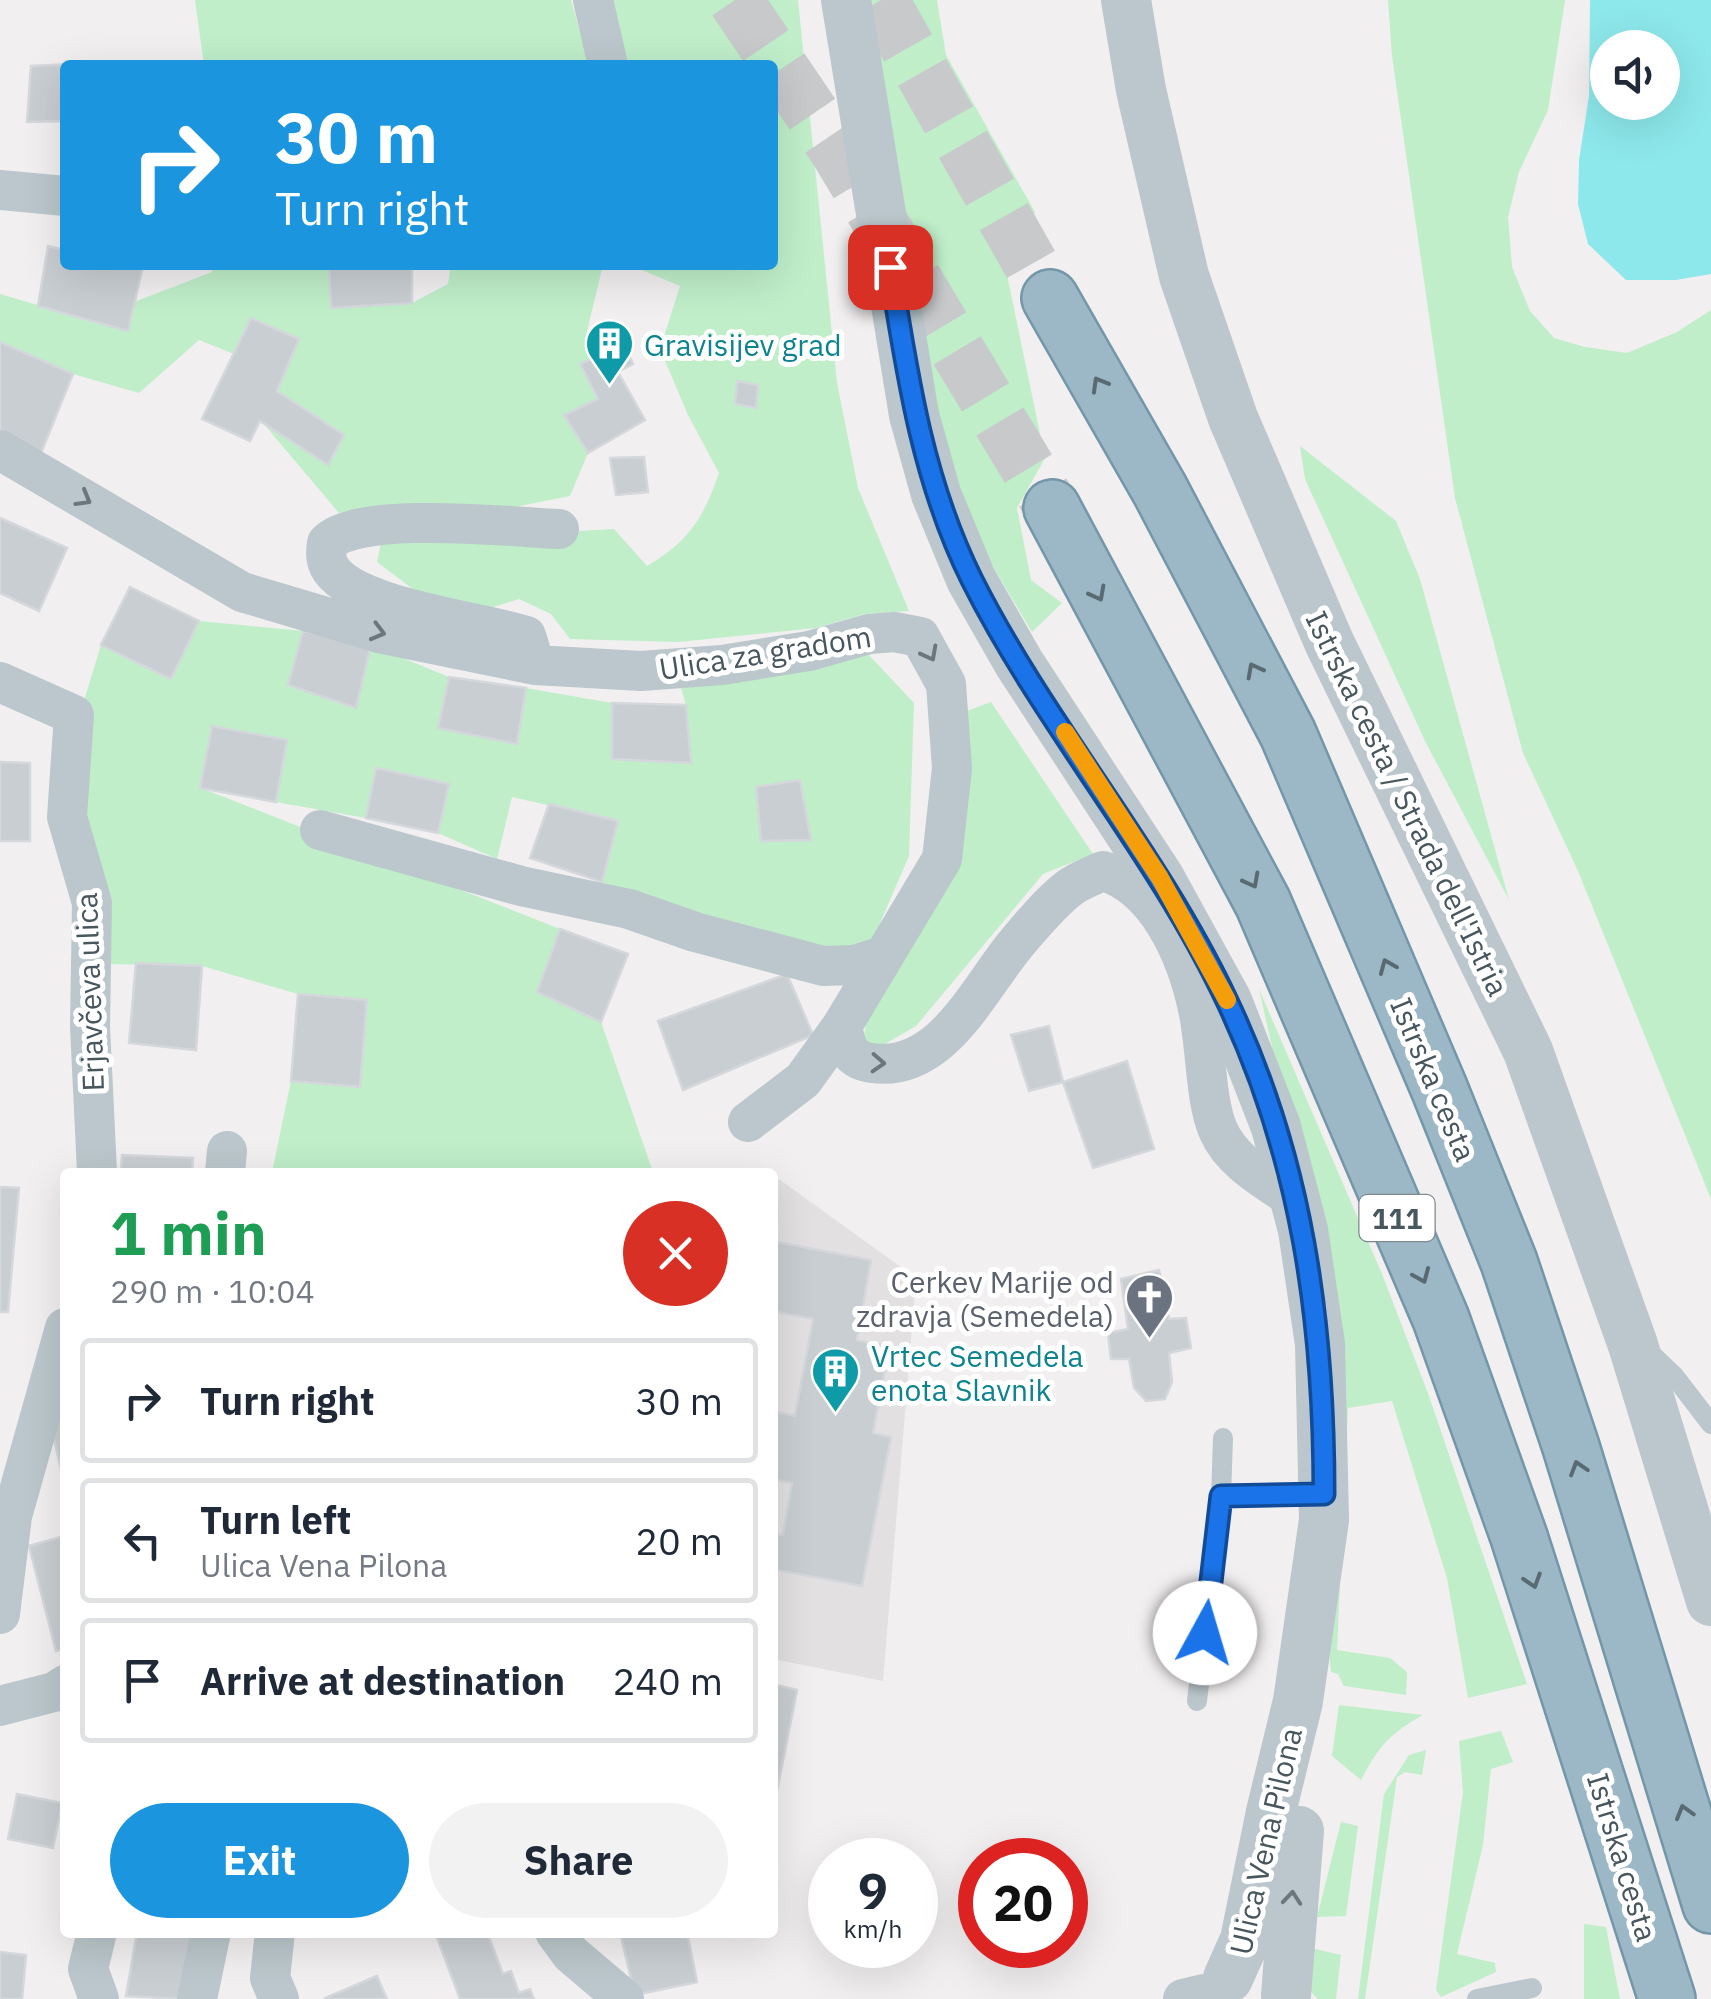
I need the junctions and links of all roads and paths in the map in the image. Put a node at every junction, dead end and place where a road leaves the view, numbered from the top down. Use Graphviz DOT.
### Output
graph roads {
  1 [pos="592,0"];
  2 [pos="846,0"];
  3 [pos="1126,0"];
  4 [pos="607,60"];
  5 [pos="0,190"];
  6 [pos="60,196"];
  7 [pos="1050,298"];
  8 [pos="0,450"];
  9 [pos="1052,508"];
  10 [pos="559,529"];
  11 [pos="535,665"];
  12 [pos="0,682"];
  13 [pos="320,830"];
  14 [pos="883,956"];
  15 [pos="842,1026"];
  16 [pos="748,1122"];
  17 [pos="96,1168"];
  18 [pos="1297,1201"];
  19 [pos="1627,1330"];
  20 [pos="60,1346"];
  21 [pos="1711,1424"];
  22 [pos="1223,1438"];
  23 [pos="1324,1494"];
  24 [pos="1221,1496"];
  25 [pos="1711,1601"];
  26 [pos="0,1614"];
  27 [pos="60,1688"];
  28 [pos="1197,1701"];
  29 [pos="1298,1702"];
  30 [pos="0,1706"];
  31 [pos="1711,1905"];
  32 [pos="96,1938"];
  33 [pos="210,1938"];
  34 [pos="274,1938"];
  35 [pos="566,1940"];
  36 [pos="1662,1981"];
  37 [pos="1532,1988"];
  38 [pos="1204,1992"];
  39 [pos="1287,1997"];
  40 [pos="99,1999"];
  41 [pos="197,1999"];
  42 [pos="279,1999"];
  43 [pos="624,1999"];
  44 [pos="1477,1999"];
  1 -- 4 [label="street"];
  2 -- 18 [label="street, Ulica Vena Pilona"];
  3 -- 19 [label="street, Istrska cesta / Strada dell'Istria"];
  5 -- 6 [label="street"];
  31 -- 7 [label="highway, Istrska cesta / 111, one-way"];
  8 -- 11 [label="street, Ulica za gradom, one-way"];
  9 -- 36 [label="highway, Istrska cesta / 111, one-way"];
  10 -- 11 [label="street"];
  11 -- 14 [label="street, Ulica za gradom, one-way"];
  12 -- 17 [label="street, Erjavčeva ulica"];
  13 -- 14 [label="street"];
  14 -- 15 [label="street, Ulica za gradom"];
  15 -- 16 [label="street, Ulica za gradom"];
  15 -- 18 [label="street, one-way"];
  18 -- 23 [label="street, Ulica Vena Pilona"];
  19 -- 21 [label="lane"];
  19 -- 25 [label="street, Istrska cesta / Strada dell'Istria"];
  20 -- 26 [label="street"];
  22 -- 24 [label="lane"];
  23 -- 24 [label="lane"];
  23 -- 29 [label="street, Ulica Vena Pilona"];
  24 -- 28 [label="lane"];
  27 -- 30 [label="street"];
  29 -- 38 [label="street, Ulica Vena Pilona"];
  39 -- 29 [label="street, Ulica Vena Pilona, one-way"];
  32 -- 40 [label="street"];
  33 -- 41 [label="street"];
  34 -- 42 [label="street"];
  35 -- 43 [label="street"];
  37 -- 44 [label="lane"];
  38 -- 39 [label="street"];
}
